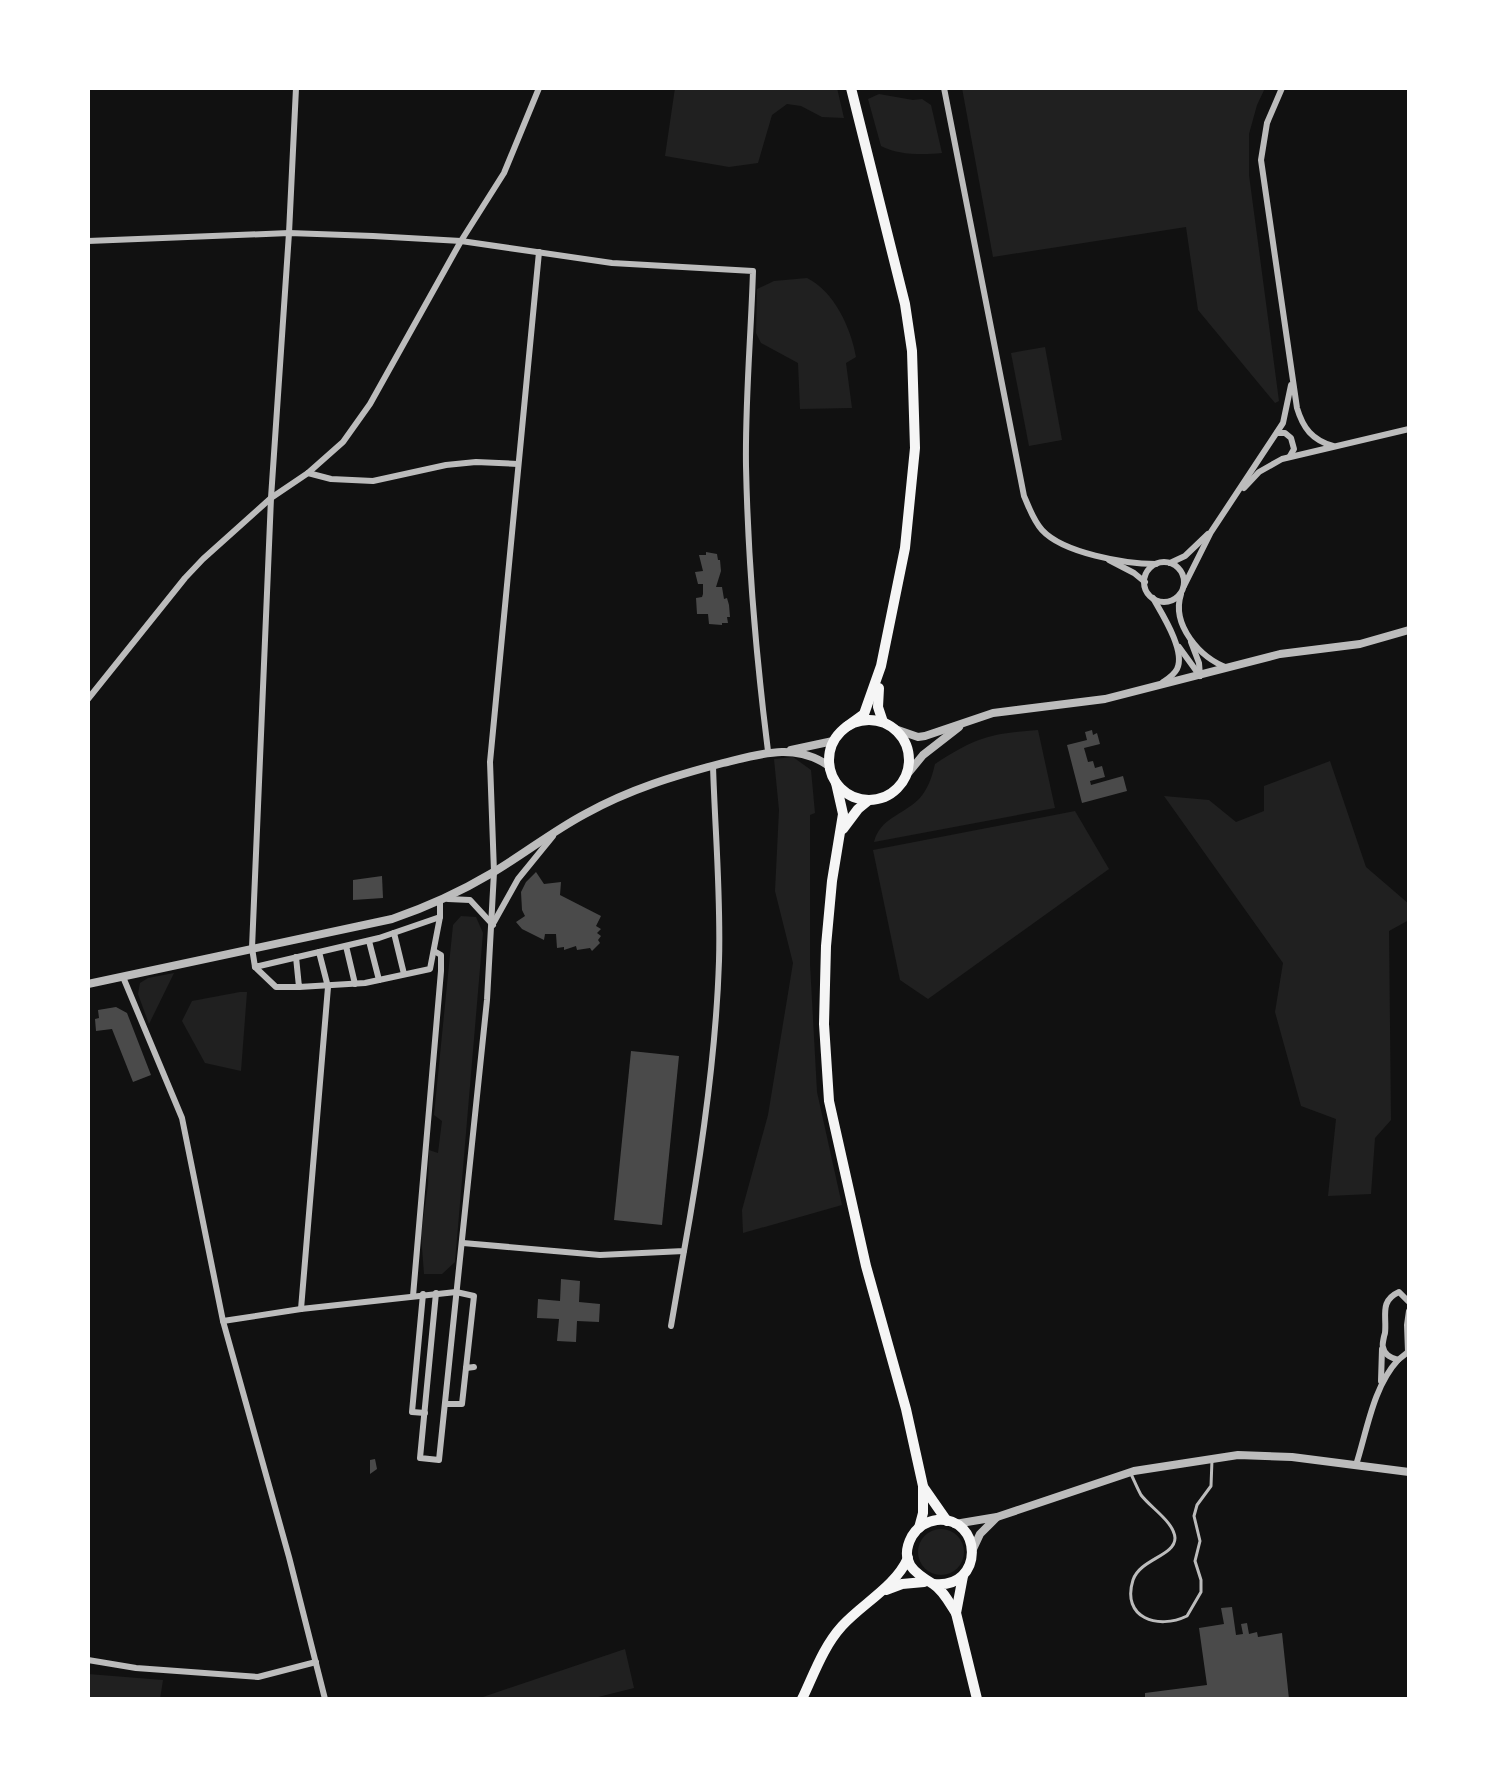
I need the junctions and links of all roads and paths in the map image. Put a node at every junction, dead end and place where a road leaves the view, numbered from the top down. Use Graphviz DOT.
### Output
graph roads {
  1 [pos="296,88"];
  2 [pos="539,88"];
  3 [pos="851,88"];
  4 [pos="944,88"];
  5 [pos="1282,88"];
  6 [pos="289,233"];
  7 [pos="88,241"];
  8 [pos="461,241"];
  9 [pos="539,252"];
  10 [pos="1291,370"];
  11 [pos="1409,429"];
  12 [pos="1277,433"];
  13 [pos="1333,446"];
  14 [pos="1290,456"];
  15 [pos="518,464"];
  16 [pos="308,473"];
  17 [pos="271,498"];
  18 [pos="1233,500"];
  19 [pos="1211,532"];
  20 [pos="1102,556"];
  21 [pos="1170,563"];
  22 [pos="1156,564"];
  23 [pos="1145,582"];
  24 [pos="1183,588"];
  25 [pos="1153,598"];
  26 [pos="1409,630"];
  27 [pos="1188,636"];
  28 [pos="1176,642"];
  29 [pos="881,666"];
  30 [pos="1228,668"];
  31 [pos="1200,676"];
  32 [pos="1156,688"];
  33 [pos="88,699"];
  34 [pos="883,722"];
  35 [pos="963,724"];
  36 [pos="846,727"];
  37 [pos="895,729"];
  38 [pos="833,741"];
  39 [pos="768,751"];
  40 [pos="787,751"];
  41 [pos="713,766"];
  42 [pos="829,766"];
  43 [pos="905,777"];
  44 [pos="836,783"];
  45 [pos="869,800"];
  46 [pos="558,829"];
  47 [pos="840,835"];
  48 [pos="494,872"];
  49 [pos="442,900"];
  50 [pos="440,917"];
  51 [pos="493,925"];
  52 [pos="394,933"];
  53 [pos="369,941"];
  54 [pos="346,946"];
  55 [pos="252,948"];
  56 [pos="434,951"];
  57 [pos="319,952"];
  58 [pos="296,957"];
  59 [pos="255,967"];
  60 [pos="404,974"];
  61 [pos="123,977"];
  62 [pos="379,980"];
  63 [pos="88,984"];
  64 [pos="355,984"];
  65 [pos="299,987"];
  66 [pos="328,987"];
  67 [pos="463,1243"];
  68 [pos="684,1251"];
  69 [pos="456,1292"];
  70 [pos="436,1293"];
  71 [pos="423,1294"];
  72 [pos="413,1296"];
  73 [pos="1409,1302"];
  74 [pos="301,1309"];
  75 [pos="1409,1311"];
  76 [pos="223,1321"];
  77 [pos="671,1326"];
  78 [pos="1408,1327"];
  79 [pos="1382,1347"];
  80 [pos="1409,1352"];
  81 [pos="1398,1360"];
  82 [pos="1380,1389"];
  83 [pos="445,1404"];
  84 [pos="425,1413"];
  85 [pos="1212,1459"];
  86 [pos="1356,1465"];
  87 [pos="1130,1472"];
  88 [pos="1409,1472"];
  89 [pos="923,1486"];
  90 [pos="997,1517"];
  91 [pos="951,1522"];
  92 [pos="919,1528"];
  93 [pos="973,1549"];
  94 [pos="908,1558"];
  95 [pos="963,1576"];
  96 [pos="930,1583"];
  97 [pos="880,1593"];
  98 [pos="956,1613"];
  99 [pos="88,1660"];
  100 [pos="316,1662"];
  101 [pos="325,1699"];
  102 [pos="802,1699"];
  103 [pos="977,1699"];
  1 -- 6 [label="street"];
  2 -- 8 [label="street"];
  3 -- 29 [label="main road"];
  4 -- 20 [label="street"];
  5 -- 10 [label="street"];
  6 -- 7 [label="street"];
  6 -- 8 [label="street"];
  6 -- 17 [label="street"];
  8 -- 9 [label="street"];
  8 -- 16 [label="street"];
  9 -- 15 [label="street"];
  9 -- 39 [label="street"];
  10 -- 12 [label="street"];
  10 -- 13 [label="street"];
  11 -- 13 [label="street"];
  12 -- 14 [label="street"];
  12 -- 18 [label="street"];
  13 -- 14 [label="street"];
  14 -- 18 [label="street"];
  15 -- 16 [label="street"];
  15 -- 48 [label="street"];
  16 -- 17 [label="street"];
  17 -- 33 [label="street"];
  17 -- 55 [label="street"];
  18 -- 19 [label="street"];
  19 -- 21 [label="street"];
  19 -- 24 [label="street"];
  20 -- 22 [label="street"];
  20 -- 23 [label="street"];
  21 -- 22 [label="street"];
  21 -- 24 [label="street"];
  22 -- 23 [label="street"];
  23 -- 25 [label="street"];
  24 -- 25 [label="street"];
  24 -- 27 [label="street"];
  25 -- 28 [label="street"];
  26 -- 30 [label="street"];
  27 -- 30 [label="street"];
  27 -- 31 [label="street"];
  28 -- 31 [label="street"];
  28 -- 32 [label="street"];
  29 -- 34 [label="main road"];
  29 -- 36 [label="main road"];
  30 -- 31 [label="street"];
  31 -- 32 [label="street"];
  32 -- 35 [label="street"];
  34 -- 36 [label="main road"];
  34 -- 37 [label="main road"];
  35 -- 37 [label="street"];
  35 -- 43 [label="street"];
  36 -- 38 [label="main road"];
  37 -- 43 [label="main road"];
  38 -- 40 [label="street"];
  38 -- 42 [label="main road"];
  39 -- 40 [label="street"];
  39 -- 41 [label="street"];
  40 -- 42 [label="street"];
  41 -- 46 [label="street"];
  41 -- 68 [label="street"];
  42 -- 44 [label="main road"];
  43 -- 45 [label="main road"];
  44 -- 45 [label="main road"];
  44 -- 47 [label="main road"];
  45 -- 47 [label="main road"];
  46 -- 48 [label="street"];
  46 -- 51 [label="street"];
  47 -- 89 [label="main road"];
  48 -- 49 [label="street"];
  48 -- 51 [label="street"];
  49 -- 50 [label="street"];
  49 -- 51 [label="street"];
  49 -- 55 [label="street"];
  50 -- 52 [label="street"];
  50 -- 56 [label="street"];
  51 -- 67 [label="street"];
  52 -- 53 [label="street"];
  52 -- 60 [label="street"];
  53 -- 54 [label="street"];
  53 -- 62 [label="street"];
  54 -- 57 [label="street"];
  54 -- 64 [label="street"];
  55 -- 59 [label="street"];
  55 -- 61 [label="street"];
  56 -- 60 [label="street"];
  56 -- 72 [label="street"];
  57 -- 58 [label="street"];
  57 -- 66 [label="street"];
  58 -- 59 [label="street"];
  58 -- 65 [label="street"];
  59 -- 65 [label="street"];
  60 -- 62 [label="street"];
  61 -- 63 [label="street"];
  61 -- 76 [label="street"];
  62 -- 64 [label="street"];
  64 -- 66 [label="street"];
  65 -- 66 [label="street"];
  66 -- 74 [label="street"];
  67 -- 68 [label="street"];
  67 -- 69 [label="street"];
  68 -- 77 [label="street"];
  69 -- 70 [label="street"];
  69 -- 83 [label="street"];
  69 -- 83 [label="street"];
  70 -- 71 [label="street"];
  70 -- 84 [label="street"];
  71 -- 72 [label="street"];
  71 -- 84 [label="street"];
  72 -- 74 [label="street"];
  73 -- 79 [label="street"];
  74 -- 76 [label="street"];
  75 -- 78 [label="street"];
  76 -- 100 [label="street"];
  78 -- 80 [label="street"];
  79 -- 81 [label="street"];
  79 -- 82 [label="street"];
  80 -- 81 [label="street"];
  81 -- 82 [label="street"];
  82 -- 86 [label="street"];
  83 -- 84 [label="street"];
  85 -- 86 [label="street"];
  85 -- 87 [label="street"];
  85 -- 87 [label="lane"];
  86 -- 88 [label="street"];
  87 -- 90 [label="street"];
  89 -- 91 [label="main road"];
  89 -- 92 [label="main road"];
  90 -- 91 [label="street"];
  90 -- 93 [label="street"];
  91 -- 92 [label="main road"];
  91 -- 93 [label="main road"];
  92 -- 94 [label="main road"];
  93 -- 95 [label="main road"];
  94 -- 96 [label="main road"];
  94 -- 97 [label="main road"];
  95 -- 96 [label="main road"];
  95 -- 98 [label="main road"];
  96 -- 97 [label="main road"];
  96 -- 98 [label="main road"];
  97 -- 102 [label="main road"];
  98 -- 103 [label="main road"];
  99 -- 100 [label="street"];
  100 -- 101 [label="street"];
}
